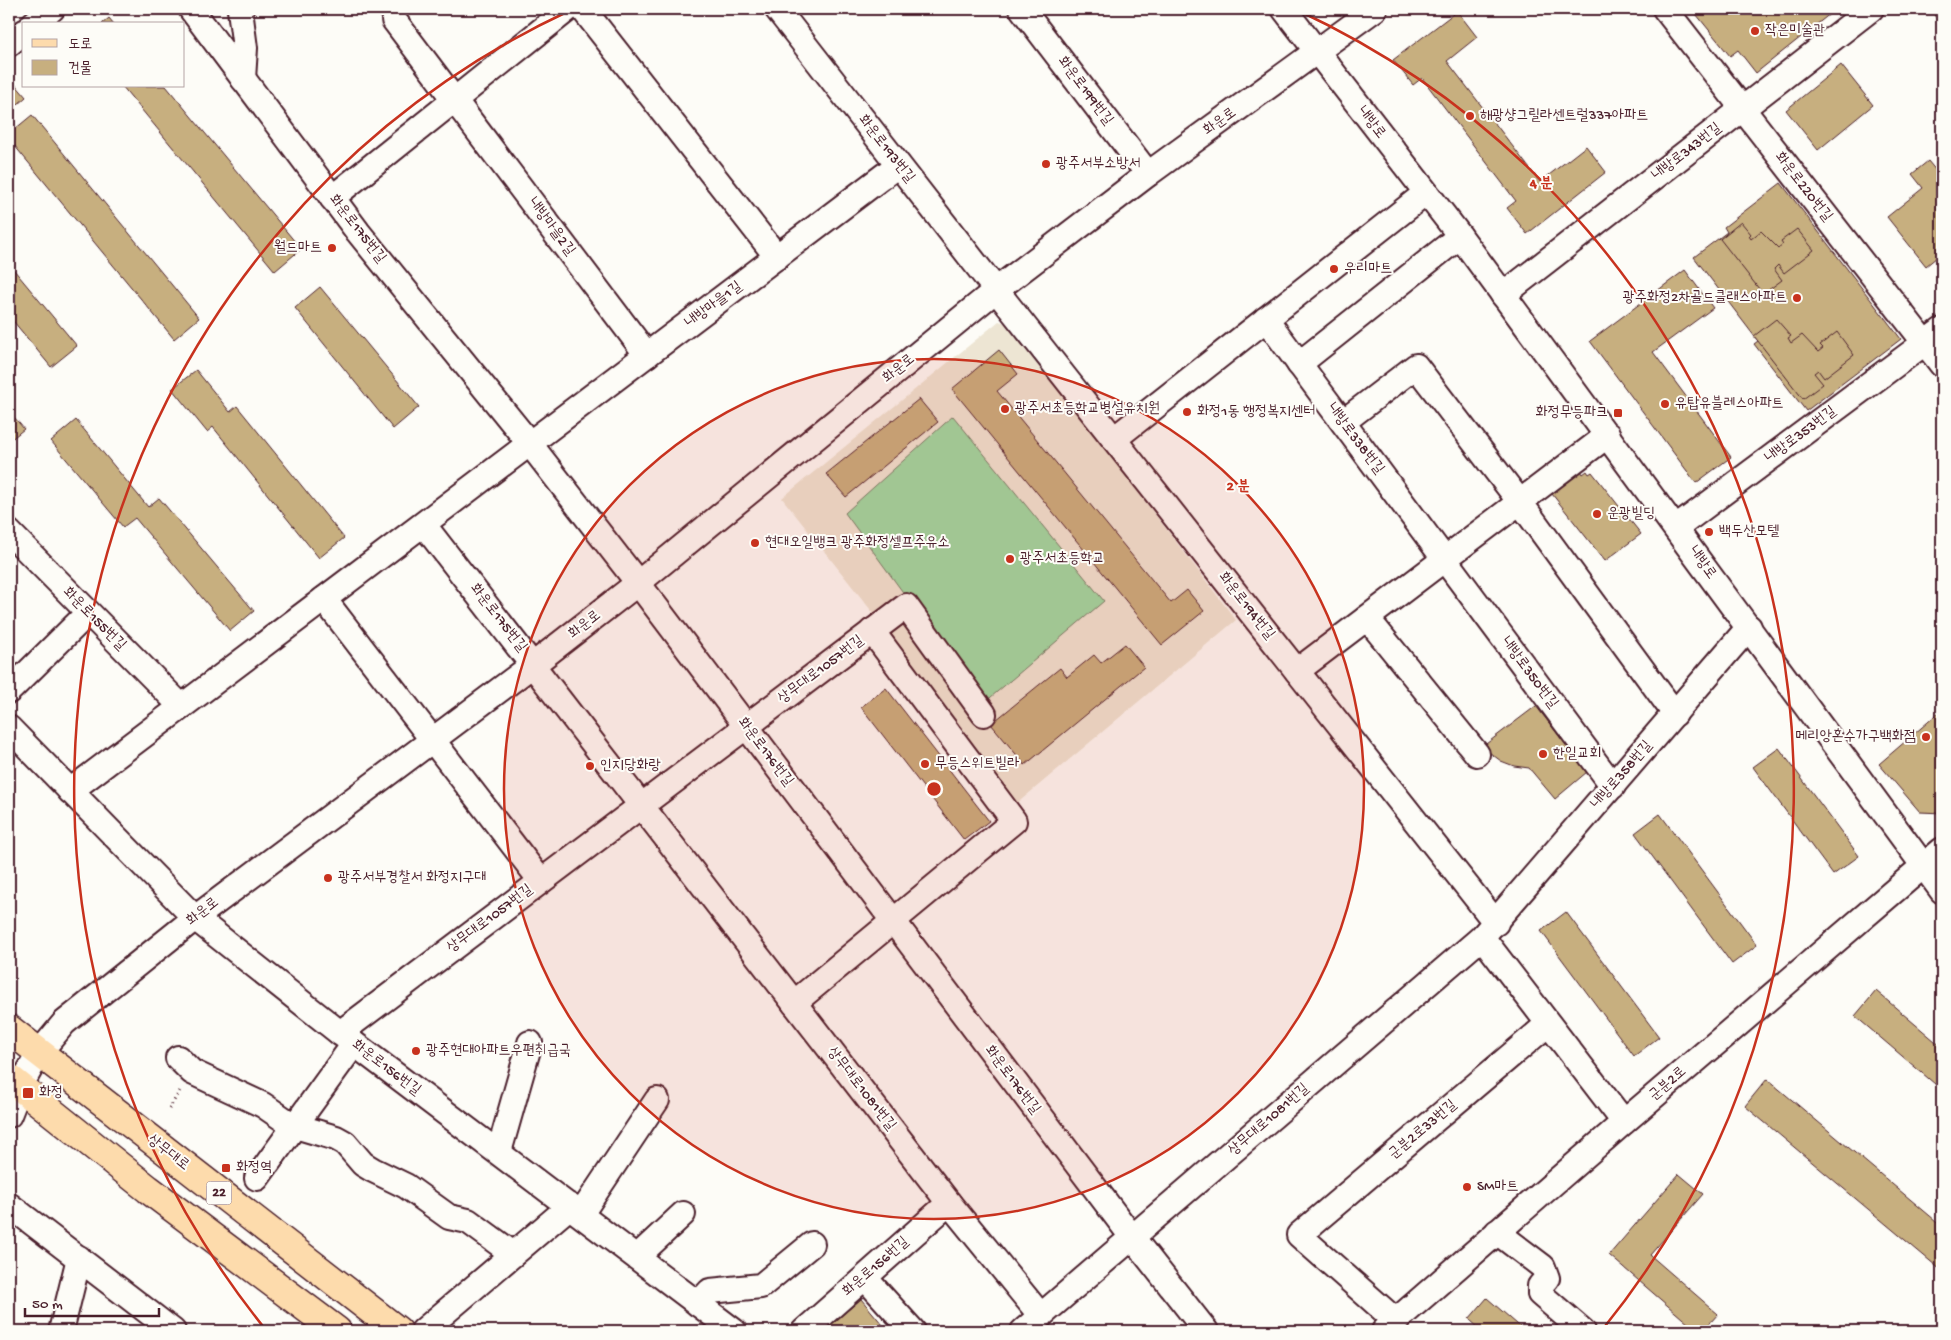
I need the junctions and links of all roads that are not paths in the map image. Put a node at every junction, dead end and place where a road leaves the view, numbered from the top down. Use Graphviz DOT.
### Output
graph roads {
  1 [pos="52,9"];
  2 [pos="191,9"];
  3 [pos="568,9"];
  4 [pos="583,9"];
  5 [pos="777,9"];
  6 [pos="1022,9"];
  7 [pos="1284,9"];
  8 [pos="1375,9"];
  9 [pos="1664,9"];
  10 [pos="1871,9"];
  11 [pos="240,10"];
  12 [pos="394,20"];
  13 [pos="36,22"];
  14 [pos="22,34"];
  15 [pos="9,44"];
  16 [pos="1317,52"];
  17 [pos="244,79"];
  18 [pos="454,99"];
  19 [pos="1743,109"];
  20 [pos="898,165"];
  21 [pos="1148,174"];
  22 [pos="1426,193"];
  23 [pos="332,198"];
  24 [pos="1460,236"];
  25 [pos="777,257"];
  26 [pos="996,290"];
  27 [pos="1503,295"];
  28 [pos="1266,319"];
  29 [pos="1934,337"];
  30 [pos="647,355"];
  31 [pos="1298,364"];
  32 [pos="1942,365"];
  33 [pos="1343,422"];
  34 [pos="1608,435"];
  35 [pos="1114,439"];
  36 [pos="530,444"];
  37 [pos="1520,502"];
  38 [pos="424,525"];
  39 [pos="1676,528"];
  40 [pos="9,532"];
  41 [pos="1445,559"];
  42 [pos="638,583"];
  43 [pos="324,598"];
  44 [pos="88,613"];
  45 [pos="1367,618"];
  46 [pos="1749,627"];
  47 [pos="877,628"];
  48 [pos="534,664"];
  49 [pos="1297,671"];
  50 [pos="9,691"];
  51 [pos="181,706"];
  52 [pos="984,714"];
  53 [pos="1676,714"];
  54 [pos="746,726"];
  55 [pos="9,728"];
  56 [pos="432,740"];
  57 [pos="1477,754"];
  58 [pos="1613,786"];
  59 [pos="70,791"];
  60 [pos="641,806"];
  61 [pos="1942,850"];
  62 [pos="1923,865"];
  63 [pos="541,881"];
  64 [pos="1942,891"];
  65 [pos="195,918"];
  66 [pos="893,922"];
  67 [pos="1489,930"];
  68 [pos="794,1003"];
  69 [pos="1548,1024"];
  70 [pos="9,1029"];
  71 [pos="347,1039"];
  72 [pos="530,1042"];
  73 [pos="40,1053"];
  74 [pos="178,1058"];
  75 [pos="14,1082"];
  76 [pos="657,1100"];
  77 [pos="9,1115"];
  78 [pos="1624,1122"];
  79 [pos="294,1126"];
  80 [pos="499,1152"];
  81 [pos="257,1178"];
  82 [pos="949,1203"];
  83 [pos="9,1205"];
  84 [pos="576,1210"];
  85 [pos="683,1214"];
  86 [pos="1497,1232"];
  87 [pos="1299,1235"];
  88 [pos="1132,1237"];
  89 [pos="812,1244"];
  90 [pos="514,1254"];
  91 [pos="636,1257"];
  92 [pos="79,1258"];
  93 [pos="865,1278"];
  94 [pos="698,1304"];
  95 [pos="1041,1316"];
  96 [pos="150,1323"];
  97 [pos="1390,1326"];
  98 [pos="61,1331"];
  99 [pos="173,1331"];
  100 [pos="337,1331"];
  101 [pos="398,1331"];
  102 [pos="423,1331"];
  103 [pos="734,1331"];
  104 [pos="804,1331"];
  105 [pos="913,1331"];
  106 [pos="1022,1331"];
  107 [pos="1206,1331"];
  108 [pos="1583,1331"];
  1 -- 13 [label="street"];
  2 -- 17 [label="street, 화운로175번길"];
  3 -- 18 [label="street"];
  4 -- 25 [label="street"];
  5 -- 20 [label="street, 화운로193번길"];
  6 -- 21 [label="street, 화운로199번길"];
  7 -- 16 [label="street, 내방로"];
  8 -- 16 [label="street, 화운로"];
  9 -- 19 [label="street, 화운로220번길"];
  10 -- 19 [label="street, 내방로343번길"];
  11 -- 17 [label="street"];
  12 -- 18 [label="street, 내방마을2길"];
  14 -- 15 [label="street"];
  16 -- 21 [label="street, 화운로"];
  16 -- 22 [label="street, 내방로"];
  17 -- 23 [label="street, 화운로175번길"];
  18 -- 23 [label="street"];
  18 -- 30 [label="street, 내방마을2길"];
  19 -- 27 [label="street, 내방로343번길"];
  19 -- 29 [label="street, 화운로220번길"];
  20 -- 25 [label="street, 내방마을1길"];
  20 -- 26 [label="street, 화운로193번길"];
  21 -- 26 [label="street, 화운로"];
  22 -- 24 [label="street, 내방로"];
  22 -- 28 [label="street"];
  23 -- 36 [label="street, 화운로175번길"];
  24 -- 27 [label="street, 내방로"];
  24 -- 31 [label="street"];
  25 -- 30 [label="street, 내방마을1길"];
  26 -- 35 [label="street, 화운로194번길"];
  26 -- 42 [label="street, 화운로"];
  27 -- 34 [label="street, 내방로"];
  28 -- 31 [label="street, 내방로338번길"];
  28 -- 35 [label="street"];
  29 -- 32 [label="street, 화운로220번길"];
  29 -- 39 [label="street, 내방로353번길"];
  30 -- 36 [label="street, 내방마을1길"];
  31 -- 33 [label="street, 내방로338번길"];
  33 -- 37 [label="street"];
  33 -- 41 [label="street, 내방로338번길"];
  34 -- 37 [label="street"];
  34 -- 39 [label="street, 내방로"];
  35 -- 49 [label="street, 화운로194번길"];
  36 -- 38 [label="street"];
  36 -- 42 [label="street, 화운로175번길"];
  37 -- 41 [label="street"];
  37 -- 53 [label="street"];
  38 -- 43 [label="street"];
  38 -- 48 [label="street, 화운로175번길"];
  39 -- 46 [label="street, 내방로"];
  40 -- 44 [label="street, 화운로155번길"];
  41 -- 45 [label="street"];
  41 -- 58 [label="street, 내방로350번길"];
  42 -- 48 [label="street, 화운로"];
  42 -- 54 [label="street, 화운로176번길"];
  43 -- 51 [label="street"];
  43 -- 56 [label="street"];
  44 -- 50 [label="street"];
  44 -- 51 [label="street, 화운로155번길"];
  45 -- 49 [label="street"];
  45 -- 57 [label="street"];
  46 -- 53 [label="street, 내방로358번길"];
  46 -- 62 [label="street, 내방로"];
  47 -- 52 [label="street, 상무대로1057번길"];
  47 -- 54 [label="street, 상무대로1057번길"];
  47 -- 66 [label="street"];
  48 -- 56 [label="street, 화운로"];
  48 -- 60 [label="street, 화운로175번길"];
  49 -- 67 [label="street, 화운로194번길"];
  51 -- 59 [label="street"];
  53 -- 58 [label="street, 내방로358번길"];
  54 -- 60 [label="street, 상무대로1057번길"];
  54 -- 66 [label="street, 화운로176번길"];
  55 -- 59 [label="street"];
  56 -- 63 [label="street"];
  56 -- 65 [label="street, 화운로"];
  58 -- 67 [label="street, 내방로358번길"];
  59 -- 65 [label="street"];
  60 -- 63 [label="street, 상무대로1057번길"];
  60 -- 68 [label="street"];
  61 -- 62 [label="street, 군분2로"];
  62 -- 64 [label="street, 내방로"];
  62 -- 78 [label="street, 군분2로"];
  63 -- 71 [label="street, 상무대로1057번길"];
  65 -- 71 [label="street, 화운로156번길"];
  65 -- 73 [label="street, 화운로"];
  66 -- 68 [label="street"];
  66 -- 88 [label="street, 화운로176번길"];
  67 -- 69 [label="street"];
  67 -- 88 [label="street, 상무대로1081번길"];
  68 -- 82 [label="street, 상무대로1081번길"];
  69 -- 78 [label="street"];
  69 -- 87 [label="street, 군분2로33번길"];
  70 -- 73 [label="main road, 상무대로 / 22"];
  71 -- 79 [label="street, 상무대로1057번길"];
  71 -- 80 [label="street, 화운로156번길"];
  72 -- 80 [label="street"];
  73 -- 75 [label="street, 화운로"];
  73 -- 101 [label="main road, 상무대로 / 22"];
  74 -- 79 [label="street"];
  75 -- 77 [label="street, 화운로"];
  75 -- 100 [label="main road"];
  76 -- 84 [label="street"];
  78 -- 86 [label="street, 군분2로"];
  79 -- 81 [label="street, 상무대로1057번길"];
  79 -- 90 [label="street"];
  80 -- 84 [label="street, 화운로156번길"];
  82 -- 93 [label="street, 화운로156번길"];
  82 -- 95 [label="street, 상무대로1081번길"];
  83 -- 92 [label="street"];
  84 -- 90 [label="street"];
  84 -- 91 [label="street, 화운로156번길"];
  85 -- 91 [label="street"];
  86 -- 97 [label="street, 군분2로"];
  86 -- 108 [label="street"];
  87 -- 97 [label="street, 군분2로"];
  88 -- 95 [label="street, 상무대로1081번길"];
  88 -- 107 [label="street, 화운로176번길"];
  89 -- 94 [label="street"];
  90 -- 102 [label="street"];
  91 -- 94 [label="street, 화운로156번길"];
  92 -- 96 [label="street"];
  92 -- 98 [label="street"];
  93 -- 104 [label="street, 화운로156번길"];
  93 -- 105 [label="street"];
  94 -- 103 [label="street, 화운로156번길"];
  95 -- 106 [label="street, 상무대로1081번길"];
  96 -- 99 [label="street"];
}
